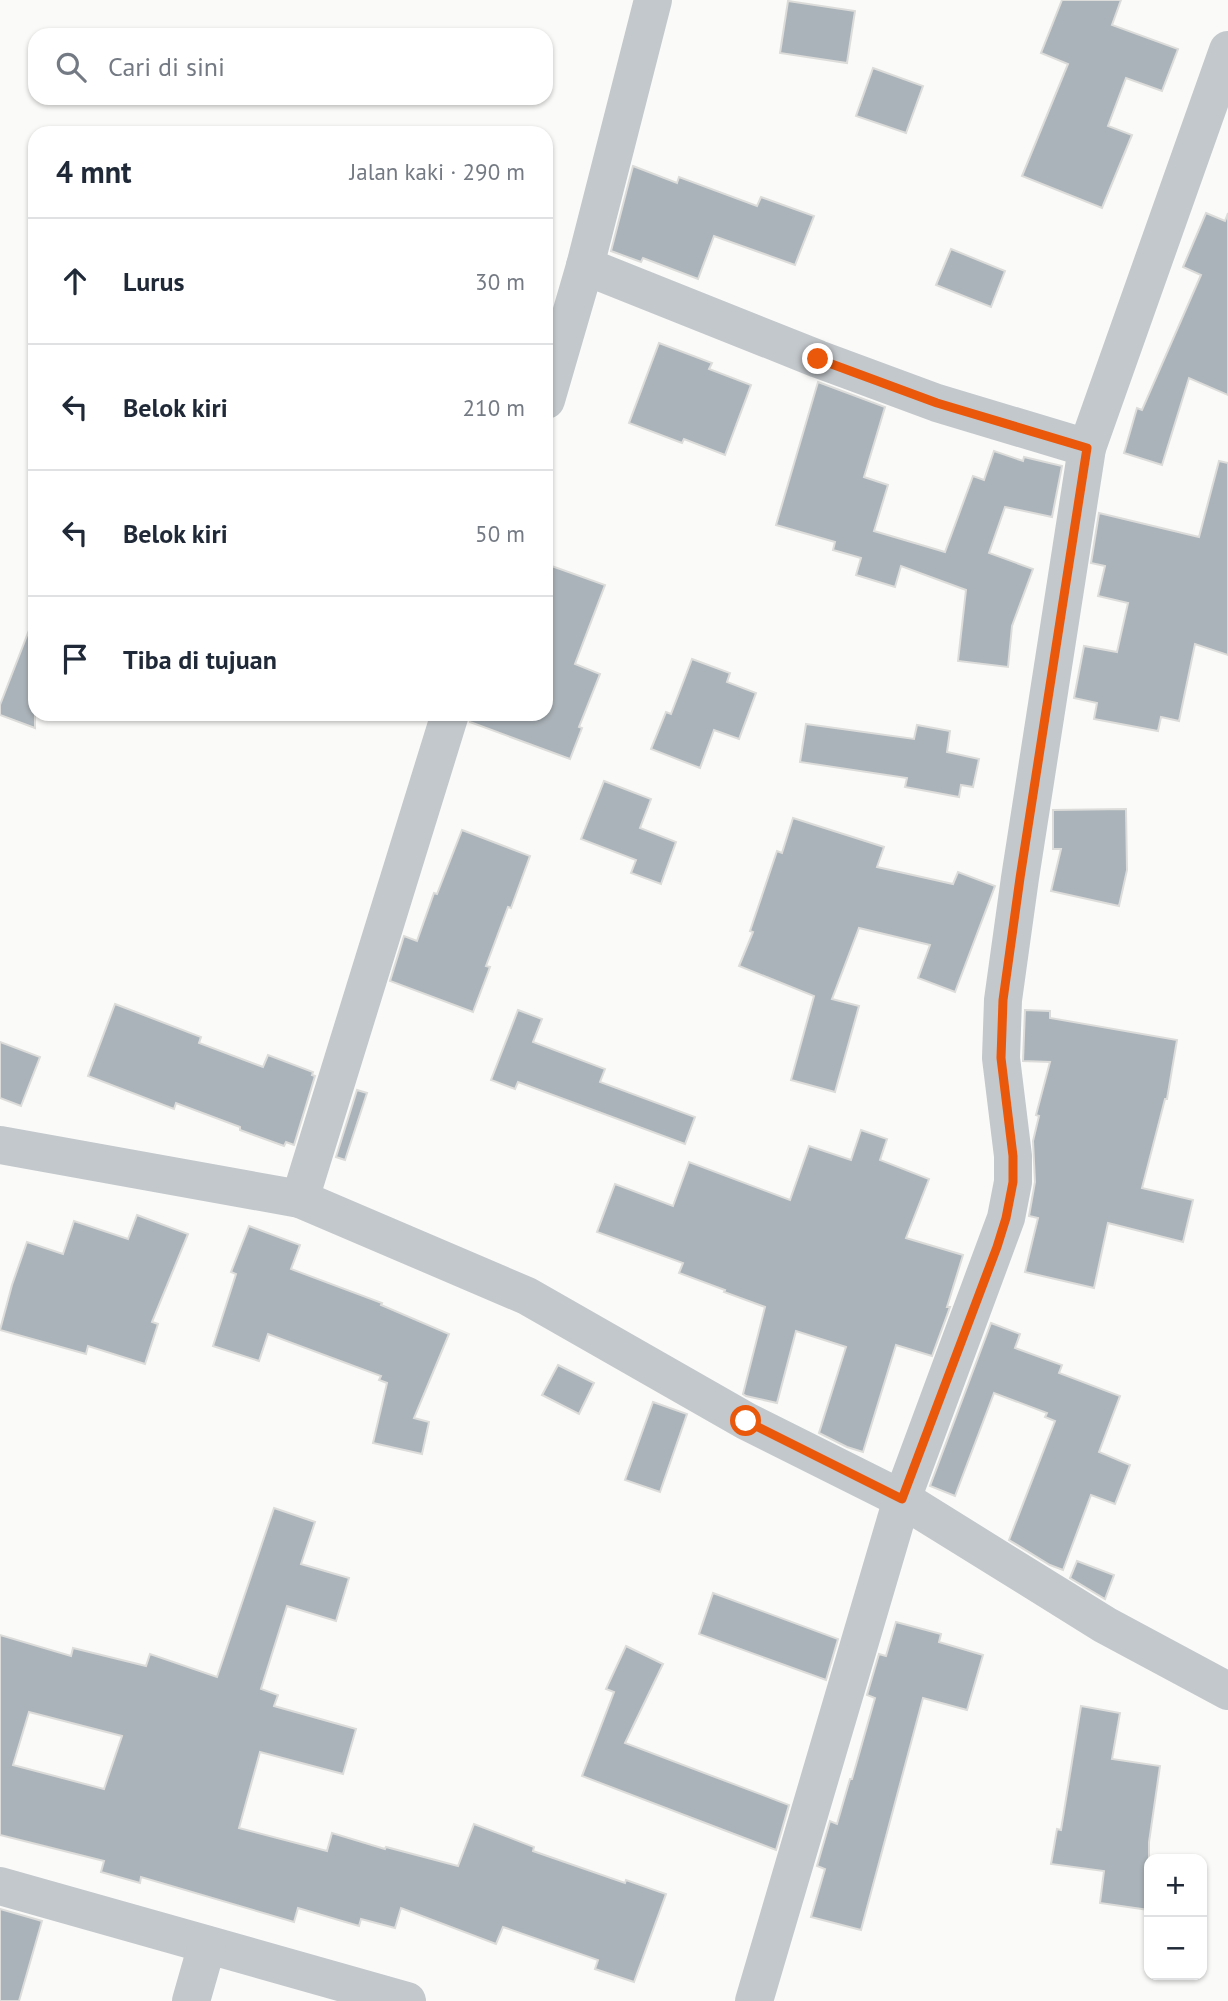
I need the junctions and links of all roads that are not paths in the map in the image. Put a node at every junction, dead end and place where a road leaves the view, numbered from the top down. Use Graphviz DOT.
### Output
graph roads {
  1 [pos="653,0"];
  2 [pos="1228,50"];
  3 [pos="585,266"];
  4 [pos="553,376"];
  5 [pos="1087,448"];
  6 [pos="448,721"];
  7 [pos="0,1145"];
  8 [pos="300,1199"];
  9 [pos="902,1499"];
  10 [pos="1228,1691"];
  11 [pos="0,1886"];
  12 [pos="206,1945"];
  13 [pos="191,2001"];
  14 [pos="407,2001"];
  15 [pos="754,2001"];
  1 -- 3 [label="street"];
  2 -- 5 [label="street"];
  3 -- 4 [label="street"];
  3 -- 5 [label="street"];
  5 -- 9 [label="street"];
  6 -- 8 [label="street"];
  7 -- 8 [label="street"];
  8 -- 9 [label="street"];
  9 -- 10 [label="street"];
  9 -- 15 [label="street"];
  11 -- 12 [label="street"];
  12 -- 13 [label="street"];
  12 -- 14 [label="street"];
}
